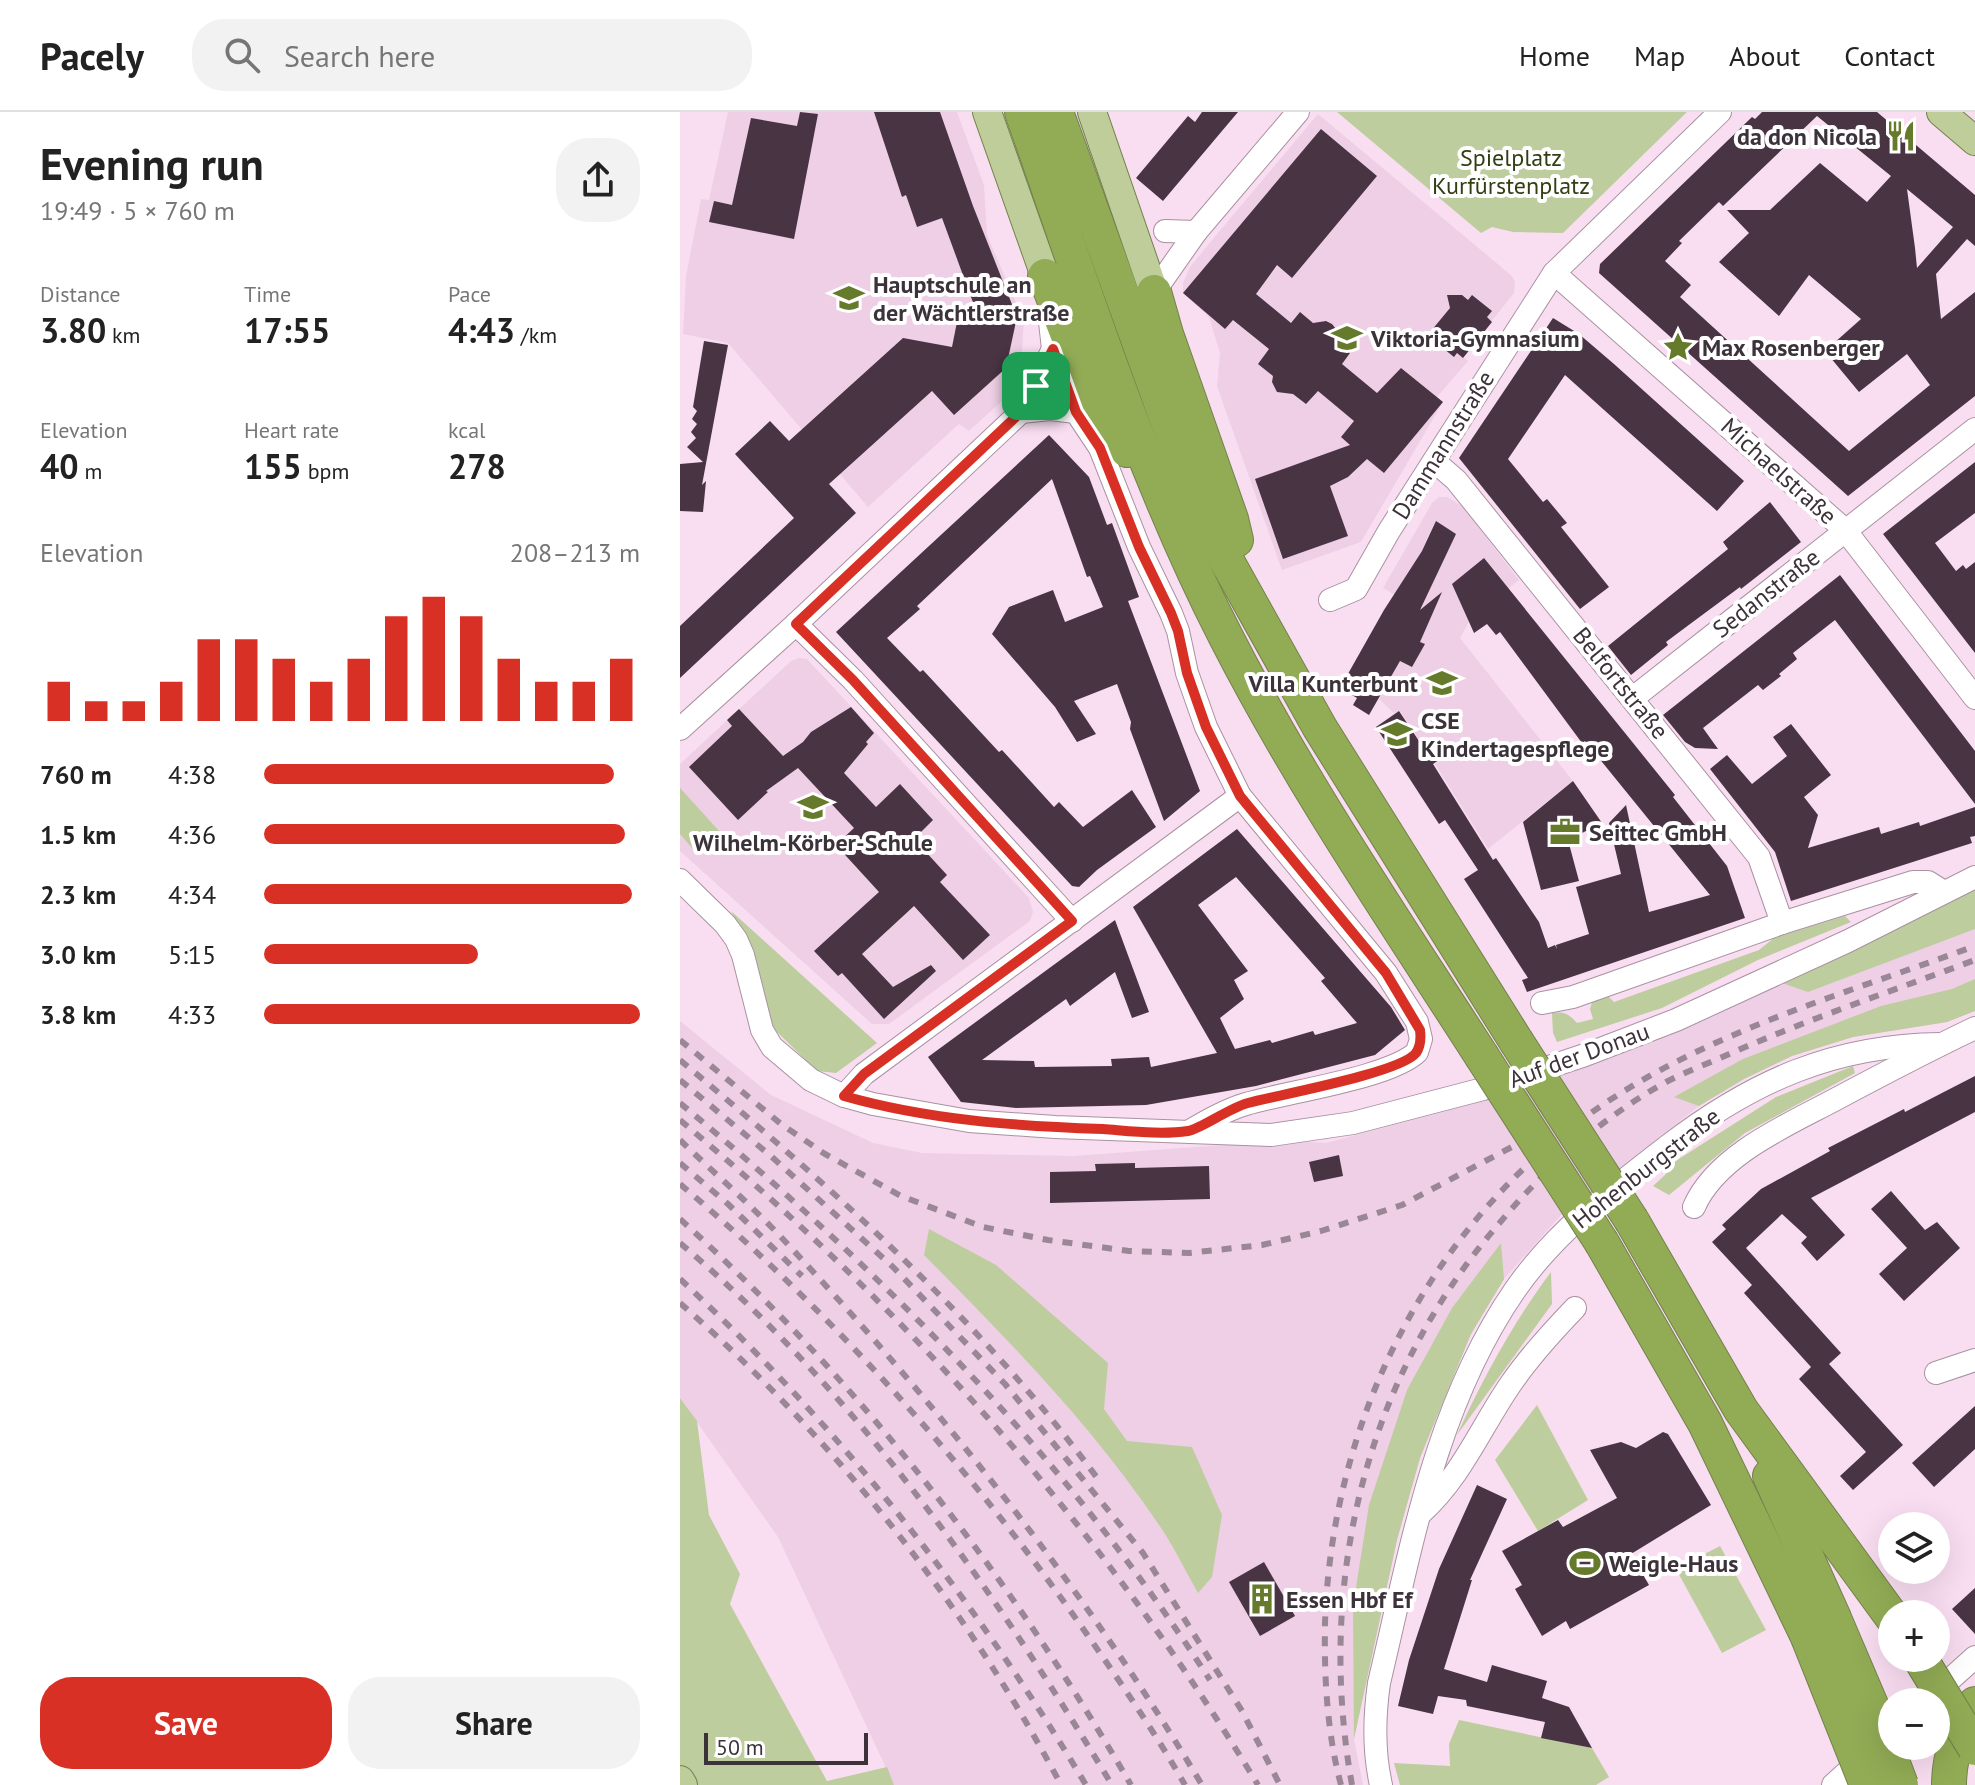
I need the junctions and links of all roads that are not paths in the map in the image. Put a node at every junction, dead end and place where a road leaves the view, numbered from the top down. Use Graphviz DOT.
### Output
graph roads {
  1 [pos="987,112"];
  2 [pos="1022,112"];
  3 [pos="1056,112"];
  4 [pos="1092,112"];
  5 [pos="1298,112"];
  6 [pos="1720,112"];
  7 [pos="1941,112"];
  8 [pos="1975,141"];
  9 [pos="1165,231"];
  10 [pos="1196,232"];
  11 [pos="1554,273"];
  12 [pos="1045,276"];
  13 [pos="1154,292"];
  14 [pos="1053,349"];
  15 [pos="1021,412"];
  16 [pos="1076,412"];
  17 [pos="1975,429"];
  18 [pos="1434,461"];
  19 [pos="1176,528"];
  20 [pos="1845,530"];
  21 [pos="1330,600"];
  22 [pos="1251,603"];
  23 [pos="796,624"];
  24 [pos="1633,698"];
  25 [pos="1975,698"];
  26 [pos="680,729"];
  27 [pos="1240,796"];
  28 [pos="1975,877"];
  29 [pos="680,880"];
  30 [pos="1944,892"];
  31 [pos="1072,921"];
  32 [pos="1782,923"];
  33 [pos="1542,1003"];
  34 [pos="1975,1028"];
  35 [pos="1941,1044"];
  36 [pos="844,1096"];
  37 [pos="1190,1131"];
  38 [pos="1694,1207"];
  39 [pos="1575,1308"];
  40 [pos="1975,1360"];
  41 [pos="1936,1373"];
  42 [pos="1741,1410"];
  43 [pos="1420,1514"];
  44 [pos="1879,1600"];
  45 [pos="1812,1628"];
  46 [pos="1975,1657"];
  47 [pos="1931,1672"];
  48 [pos="1941,1688"];
  49 [pos="1971,1725"];
  50 [pos="1878,1745"];
  51 [pos="1381,1785"];
  52 [pos="1833,1785"];
  53 [pos="1841,1785"];
  54 [pos="1867,1785"];
  55 [pos="1901,1785"];
  56 [pos="1949,1785"];
  1 -- 12 [label="main road"];
  2 -- 19 [label="highway"];
  3 -- 22 [label="highway"];
  4 -- 13 [label="main road"];
  5 -- 10 [label="street"];
  6 -- 11 [label="street, Dammannstraße"];
  7 -- 8 [label="main road"];
  9 -- 10 [label="street"];
  10 -- 13 [label="street"];
  11 -- 18 [label="street, Dammannstraße"];
  11 -- 20 [label="street, Michaelstraße"];
  12 -- 14 [label="street"];
  12 -- 19 [label="highway"];
  13 -- 22 [label="highway"];
  14 -- 15 [label="street"];
  14 -- 16 [label="street"];
  15 -- 16 [label="street"];
  15 -- 23 [label="street"];
  16 -- 27 [label="street"];
  17 -- 20 [label="street, Sedanstraße"];
  18 -- 21 [label="street, Dammannstraße"];
  18 -- 24 [label="street, Belfortstraße"];
  19 -- 45 [label="highway, bridge"];
  20 -- 24 [label="street, Sedanstraße"];
  20 -- 25 [label="street, Michaelstraße"];
  22 -- 42 [label="highway, bridge"];
  23 -- 26 [label="street"];
  23 -- 31 [label="street"];
  24 -- 32 [label="street, Belfortstraße"];
  27 -- 31 [label="street"];
  27 -- 37 [label="street"];
  28 -- 30 [label="street, Auf der Donau"];
  29 -- 36 [label="street, Auf der Donau"];
  30 -- 32 [label="street"];
  30 -- 37 [label="street, Auf der Donau"];
  31 -- 36 [label="street"];
  32 -- 33 [label="street"];
  34 -- 35 [label="street, Hohenburgstraße"];
  35 -- 38 [label="street, Hohenburgstraße"];
  35 -- 43 [label="street, Hohenburgstraße"];
  36 -- 37 [label="street, Auf der Donau"];
  39 -- 43 [label="street, Hohenburgstraße"];
  40 -- 41 [label="street"];
  42 -- 44 [label="highway"];
  42 -- 45 [label="highway"];
  43 -- 51 [label="street, Hohenburgstraße"];
  45 -- 53 [label="highway"];
  45 -- 54 [label="highway, bridge"];
  45 -- 55 [label="highway, bridge"];
  46 -- 48 [label="street"];
  47 -- 49 [label="highway, bridge"];
  49 -- 56 [label="highway"];
  50 -- 52 [label="street"];
}
